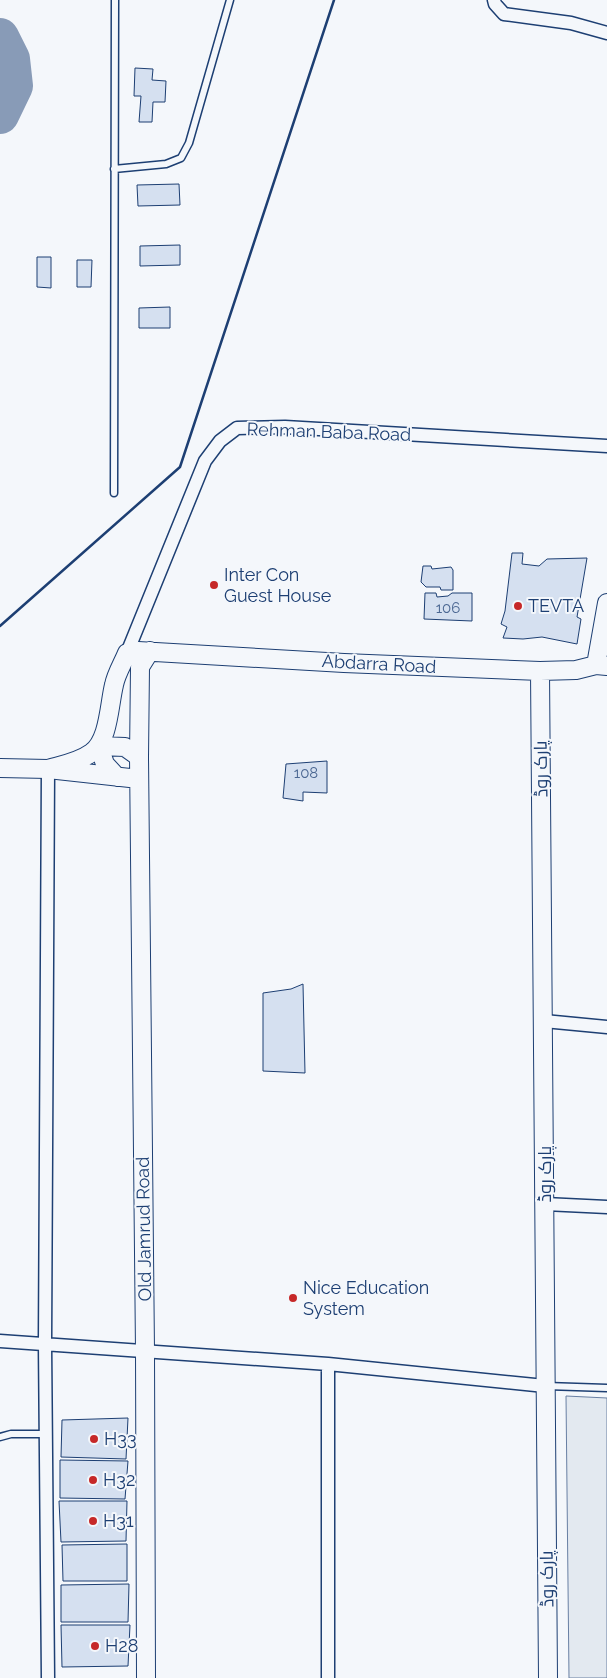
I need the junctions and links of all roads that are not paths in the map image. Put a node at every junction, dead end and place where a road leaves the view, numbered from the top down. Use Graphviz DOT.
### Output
graph roads {
  1 [pos="115,0"];
  2 [pos="230,0"];
  3 [pos="494,0"];
  4 [pos="607,33"];
  5 [pos="114,169"];
  6 [pos="607,446"];
  7 [pos="114,493"];
  8 [pos="607,603"];
  9 [pos="150,651"];
  10 [pos="127,653"];
  11 [pos="602,666"];
  12 [pos="540,671"];
  13 [pos="100,746"];
  14 [pos="139,756"];
  15 [pos="0,768"];
  16 [pos="48,769"];
  17 [pos="117,776"];
  18 [pos="139,780"];
  19 [pos="544,1021"];
  20 [pos="607,1027"];
  21 [pos="545,1204"];
  22 [pos="607,1207"];
  23 [pos="0,1341"];
  24 [pos="46,1344"];
  25 [pos="145,1351"];
  26 [pos="328,1364"];
  27 [pos="545,1386"];
  28 [pos="607,1388"];
  29 [pos="46,1434"];
  30 [pos="0,1437"];
  31 [pos="48,1678"];
  32 [pos="146,1678"];
  33 [pos="328,1678"];
  34 [pos="548,1678"];
  1 -- 5 [label="lane"];
  2 -- 5 [label="lane"];
  3 -- 4 [label="street"];
  5 -- 7 [label="lane"];
  6 -- 10 [label="street, Rehman Baba Road"];
  8 -- 11 [label="street"];
  9 -- 10 [label="street"];
  9 -- 12 [label="street, Abdarra Road"];
  9 -- 14 [label="street, Old Jamrud Road"];
  10 -- 13 [label="street"];
  11 -- 12 [label="street, Abdarra Road"];
  12 -- 19 [label="street, پارک روڈ"];
  13 -- 14 [label="street"];
  13 -- 16 [label="street"];
  13 -- 17 [label="street"];
  14 -- 18 [label="street, Old Jamrud Road"];
  15 -- 16 [label="street"];
  16 -- 17 [label="street"];
  16 -- 24 [label="street"];
  17 -- 18 [label="street"];
  18 -- 25 [label="street, Old Jamrud Road"];
  19 -- 20 [label="street"];
  19 -- 21 [label="street, پارک روڈ"];
  21 -- 22 [label="street"];
  21 -- 27 [label="street, پارک روڈ"];
  23 -- 24 [label="street"];
  24 -- 25 [label="street"];
  24 -- 29 [label="street"];
  25 -- 26 [label="street"];
  25 -- 32 [label="street, Old Jamrud Road"];
  26 -- 27 [label="street"];
  26 -- 33 [label="street"];
  27 -- 28 [label="lane"];
  27 -- 34 [label="street, پارک روڈ"];
  29 -- 30 [label="lane"];
  29 -- 31 [label="street"];
}
